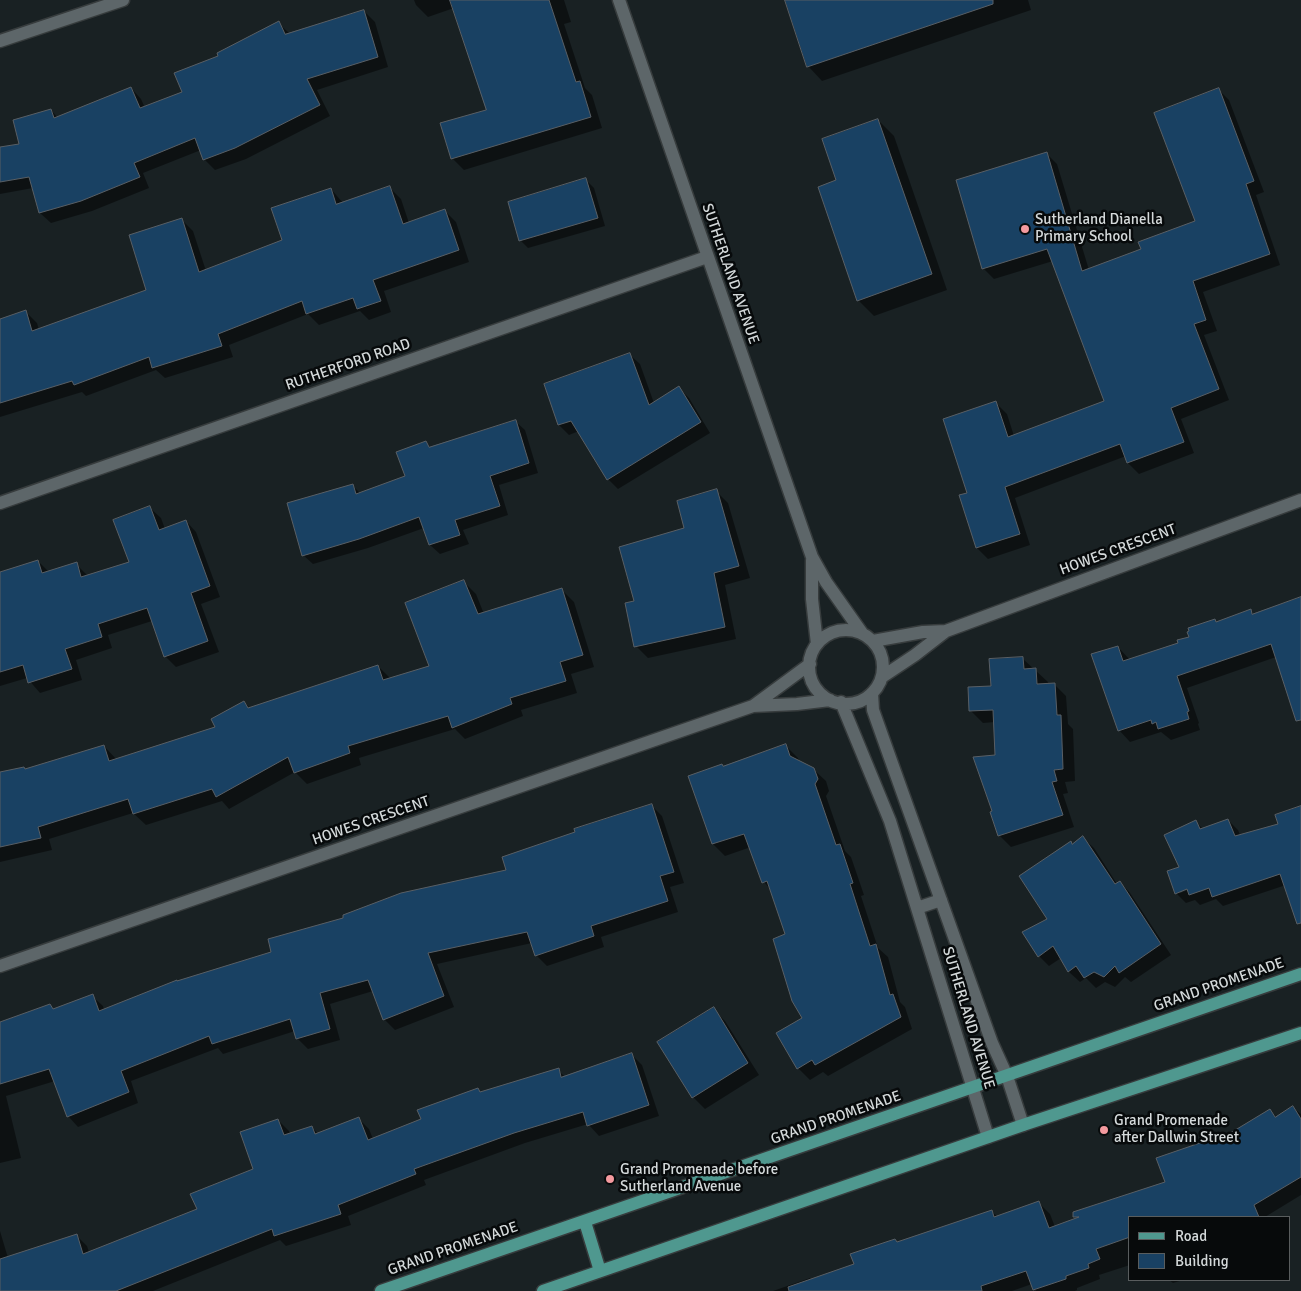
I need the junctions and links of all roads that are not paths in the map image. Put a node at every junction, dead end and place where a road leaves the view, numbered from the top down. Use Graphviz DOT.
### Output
graph roads {
  1 [pos="123,0"];
  2 [pos="619,0"];
  3 [pos="0,41"];
  4 [pos="707,257"];
  5 [pos="1301,500"];
  6 [pos="0,503"];
  7 [pos="812,557"];
  8 [pos="946,631"];
  9 [pos="867,637"];
  10 [pos="817,644"];
  11 [pos="810,664"];
  12 [pos="882,677"];
  13 [pos="872,693"];
  14 [pos="836,701"];
  15 [pos="754,706"];
  16 [pos="941,900"];
  17 [pos="917,908"];
  18 [pos="0,966"];
  19 [pos="1301,974"];
  20 [pos="1301,1033"];
  21 [pos="1007,1076"];
  22 [pos="973,1088"];
  23 [pos="1023,1125"];
  24 [pos="988,1137"];
  25 [pos="585,1222"];
  26 [pos="600,1271"];
  27 [pos="381,1291"];
  28 [pos="543,1291"];
  1 -- 3 [label="street"];
  2 -- 4 [label="street, SUTHERLAND AVENUE"];
  4 -- 6 [label="street, RUTHERFORD ROAD"];
  4 -- 7 [label="street, SUTHERLAND AVENUE"];
  5 -- 8 [label="street, HOWES CRESCENT"];
  7 -- 9 [label="street, SUTHERLAND AVENUE"];
  7 -- 10 [label="street, SUTHERLAND AVENUE"];
  8 -- 9 [label="street, HOWES CRESCENT"];
  8 -- 12 [label="street, HOWES CRESCENT"];
  9 -- 10 [label="street"];
  9 -- 12 [label="street"];
  10 -- 11 [label="street"];
  11 -- 14 [label="street"];
  11 -- 15 [label="street, HOWES CRESCENT"];
  12 -- 13 [label="street"];
  13 -- 14 [label="street"];
  13 -- 16 [label="street, SUTHERLAND AVENUE"];
  14 -- 15 [label="street, HOWES CRESCENT"];
  14 -- 17 [label="street, SUTHERLAND AVENUE"];
  15 -- 18 [label="street, HOWES CRESCENT"];
  16 -- 17 [label="street"];
  16 -- 21 [label="street, SUTHERLAND AVENUE"];
  17 -- 22 [label="street, SUTHERLAND AVENUE"];
  19 -- 21 [label="main road, GRAND PROMENADE"];
  20 -- 23 [label="main road"];
  21 -- 22 [label="main road, GRAND PROMENADE"];
  21 -- 23 [label="street, SUTHERLAND AVENUE"];
  22 -- 24 [label="street, SUTHERLAND AVENUE"];
  22 -- 25 [label="main road, GRAND PROMENADE"];
  23 -- 24 [label="main road"];
  24 -- 26 [label="main road"];
  25 -- 26 [label="main road"];
  25 -- 27 [label="main road, GRAND PROMENADE"];
  26 -- 28 [label="main road"];
}
